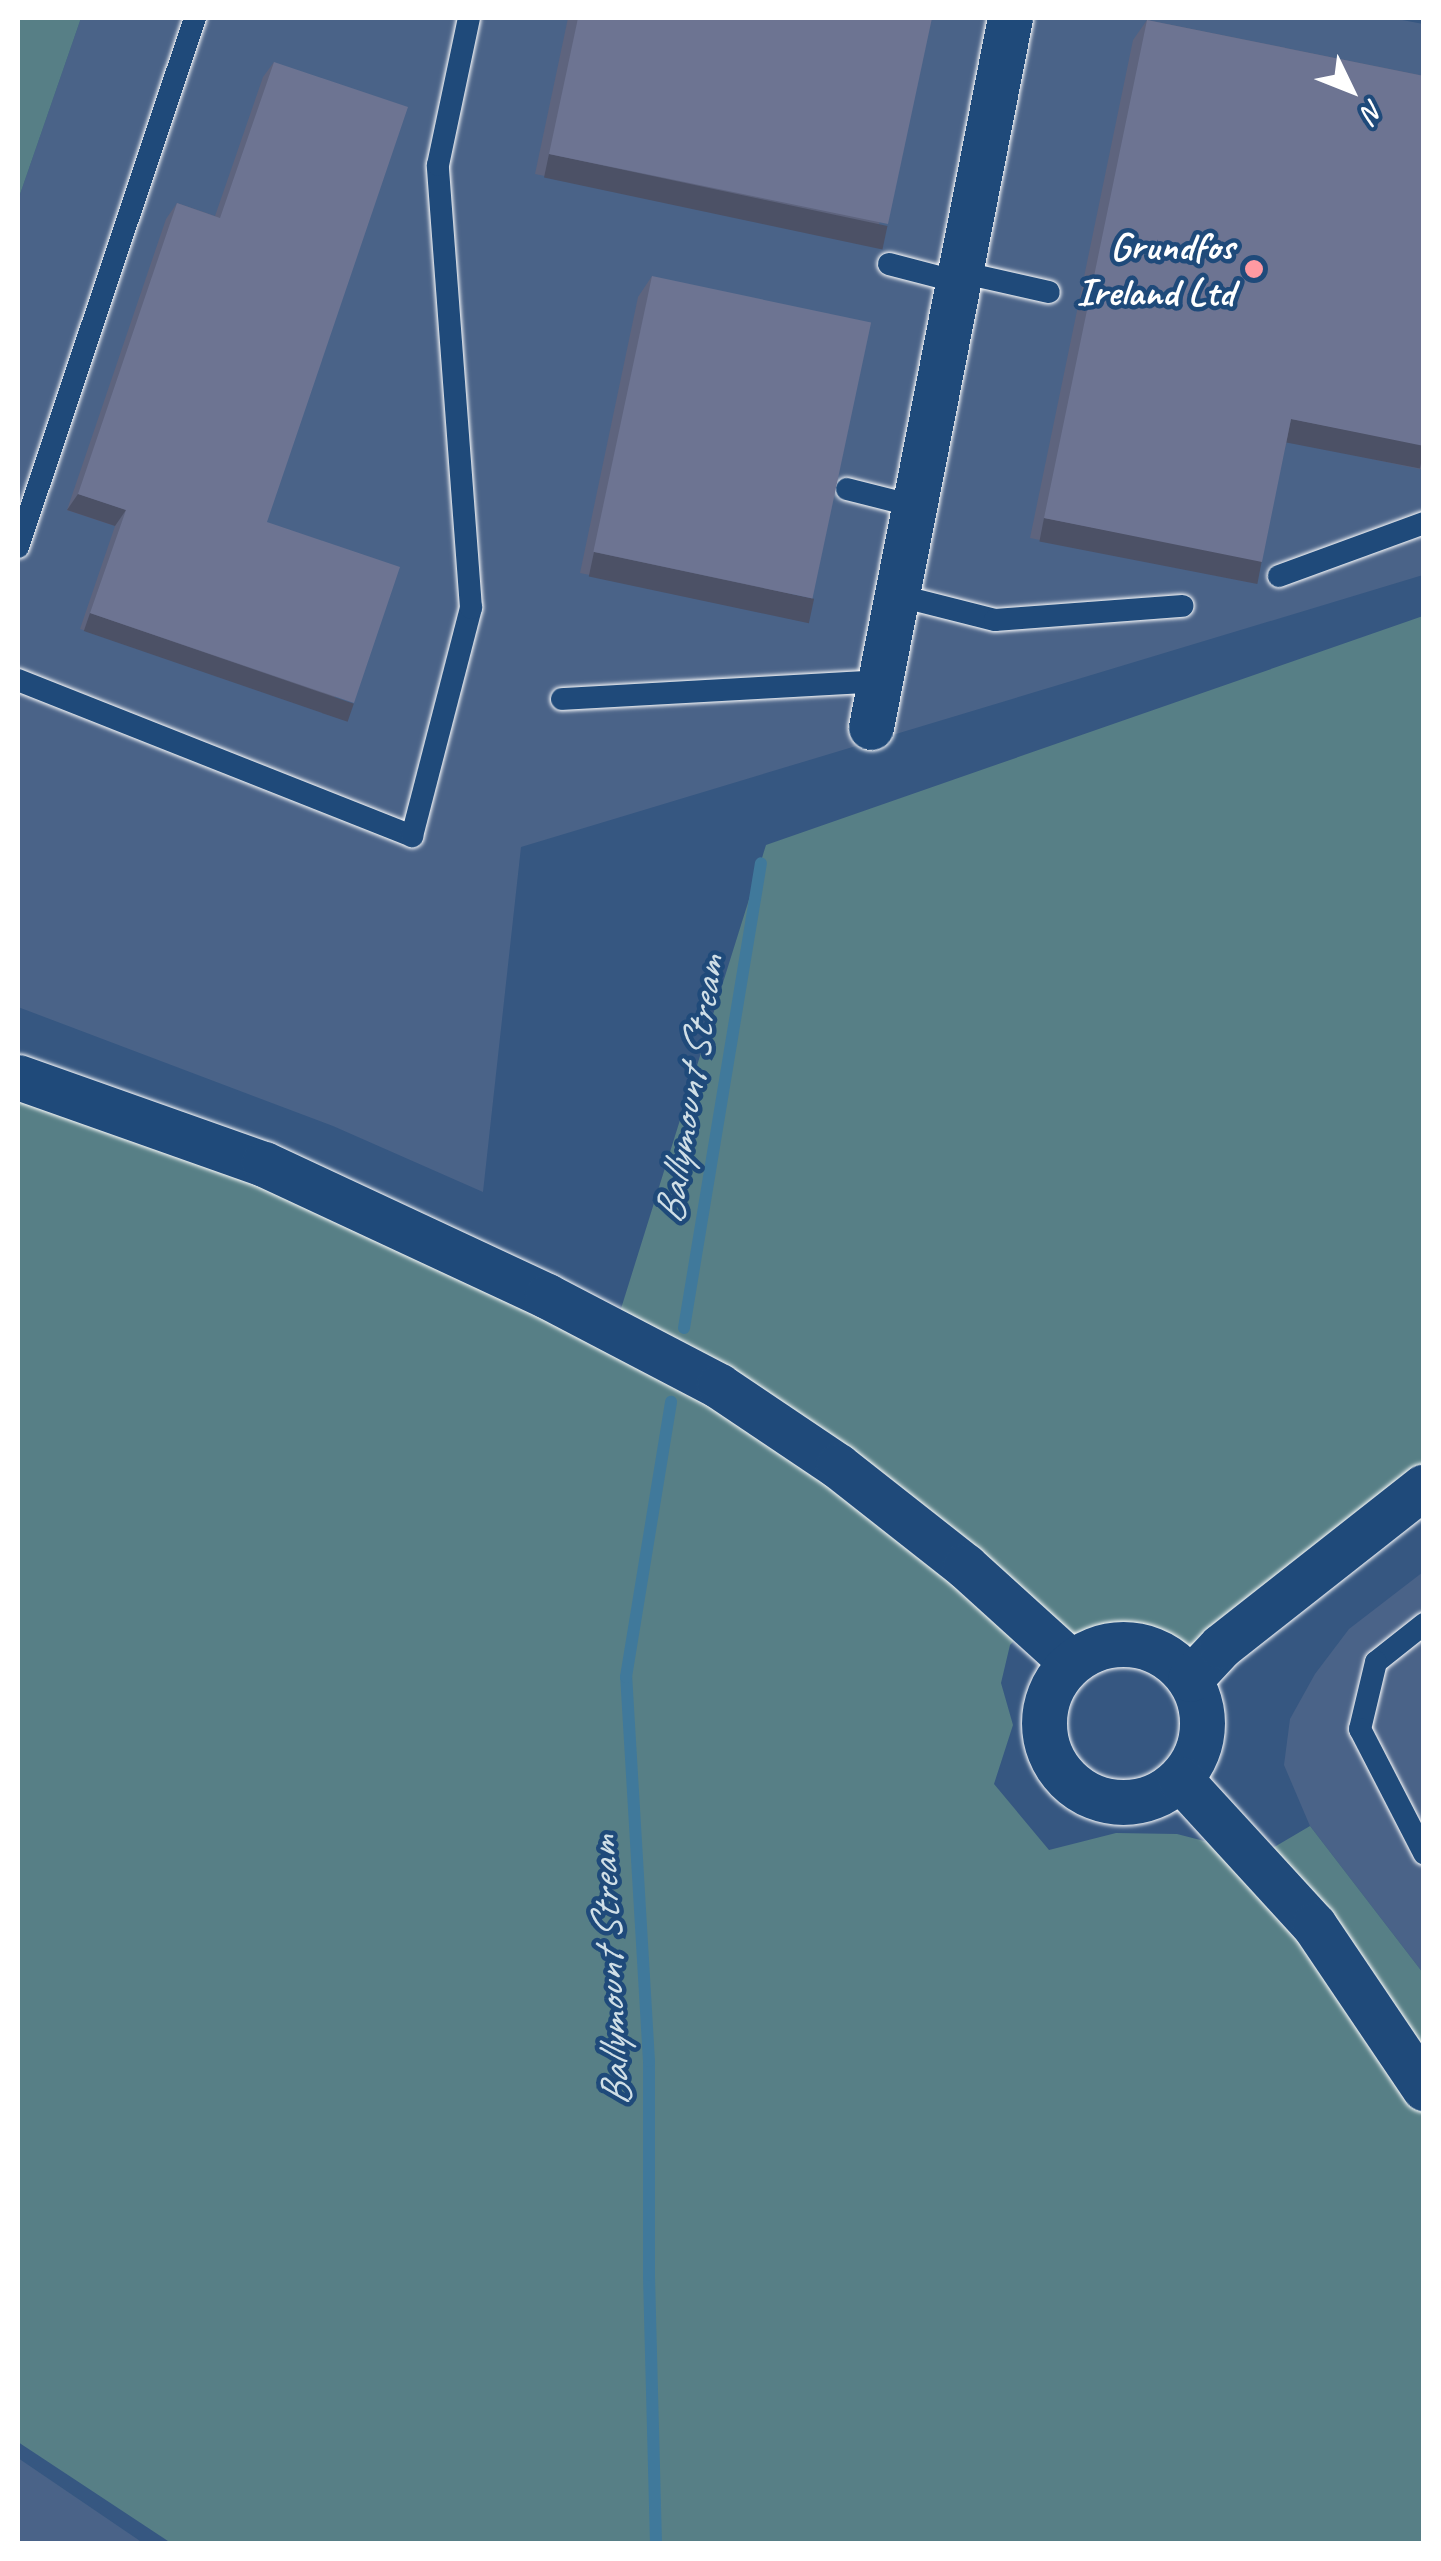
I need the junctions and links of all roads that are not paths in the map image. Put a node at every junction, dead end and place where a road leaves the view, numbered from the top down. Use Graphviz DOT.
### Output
graph roads {
  1 [pos="195,18"];
  2 [pos="469,18"];
  3 [pos="1010,18"];
  4 [pos="890,264"];
  5 [pos="959,277"];
  6 [pos="1049,292"];
  7 [pos="846,488"];
  8 [pos="914,506"];
  9 [pos="1424,523"];
  10 [pos="18,546"];
  11 [pos="1279,576"];
  12 [pos="896,595"];
  13 [pos="1182,606"];
  14 [pos="18,680"];
  15 [pos="880,681"];
  16 [pos="562,700"];
  17 [pos="871,727"];
  18 [pos="18,1077"];
  19 [pos="1424,1486"];
  20 [pos="1424,1624"];
  21 [pos="1071,1662"];
  22 [pos="1190,1679"];
  23 [pos="1180,1779"];
  24 [pos="1424,1853"];
  25 [pos="1424,2088"];
  1 -- 10 [label="lane"];
  2 -- 14 [label="lane"];
  3 -- 5 [label="street"];
  4 -- 5 [label="lane"];
  5 -- 6 [label="lane"];
  5 -- 8 [label="street"];
  7 -- 8 [label="lane"];
  8 -- 12 [label="street"];
  9 -- 11 [label="lane"];
  12 -- 13 [label="lane"];
  12 -- 15 [label="street"];
  15 -- 16 [label="lane"];
  15 -- 17 [label="street"];
  18 -- 21 [label="street"];
  19 -- 22 [label="street"];
  20 -- 24 [label="lane"];
  21 -- 22 [label="street"];
  21 -- 23 [label="street"];
  22 -- 23 [label="street"];
  23 -- 25 [label="street"];
}
